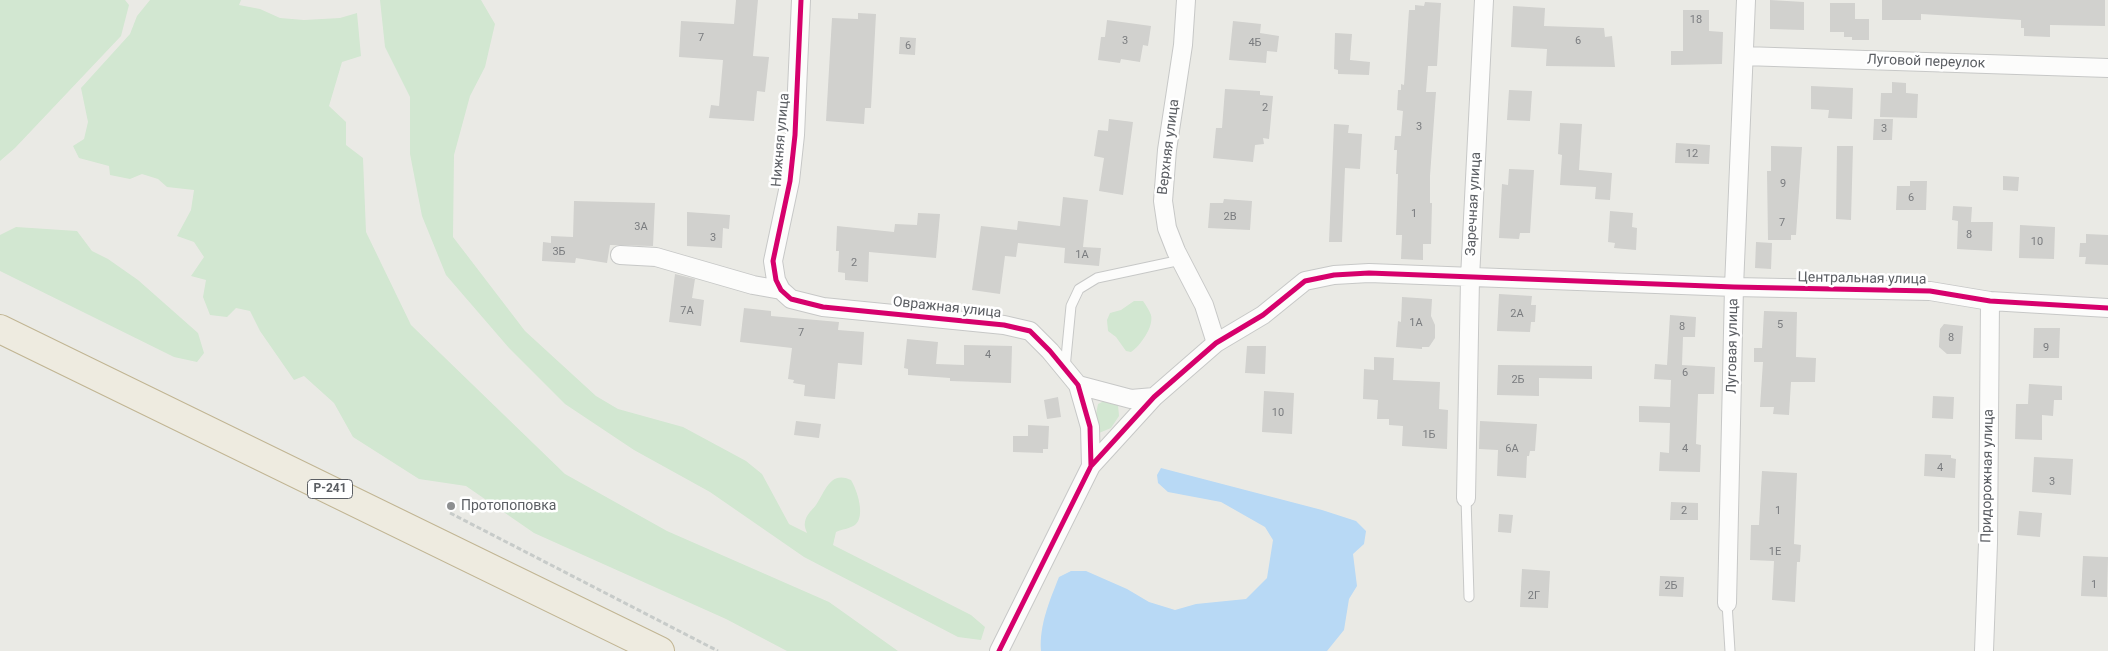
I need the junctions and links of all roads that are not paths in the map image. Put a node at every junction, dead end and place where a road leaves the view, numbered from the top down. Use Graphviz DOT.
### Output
graph roads {
  1 [pos="801,0"];
  2 [pos="1186,0"];
  3 [pos="1484,0"];
  4 [pos="1746,0"];
  5 [pos="1744,56"];
  6 [pos="2108,68"];
  7 [pos="620,255"];
  8 [pos="1181,260"];
  9 [pos="1470,278"];
  10 [pos="779,285"];
  11 [pos="1734,288"];
  12 [pos="1990,301"];
  13 [pos="2108,308"];
  14 [pos="0,330"];
  15 [pos="1216,343"];
  16 [pos="1065,368"];
  17 [pos="1078,385"];
  18 [pos="1154,397"];
  19 [pos="1091,466"];
  20 [pos="1466,498"];
  21 [pos="1469,597"];
  22 [pos="1727,603"];
  23 [pos="660,651"];
  24 [pos="999,651"];
  25 [pos="1730,651"];
  26 [pos="1984,651"];
  1 -- 10 [label="street, Нижняя улица"];
  2 -- 8 [label="street, Верхняя улица"];
  3 -- 9 [label="street, Заречная улица"];
  4 -- 5 [label="street, Луговая улица"];
  5 -- 6 [label="street, Луговой переулок"];
  5 -- 11 [label="street, Луговая улица"];
  7 -- 10 [label="street"];
  8 -- 15 [label="street, Верхняя улица"];
  8 -- 16 [label="lane"];
  9 -- 11 [label="street, Центральная улица"];
  9 -- 15 [label="street, Центральная улица"];
  9 -- 20 [label="street, Заречная улица"];
  10 -- 16 [label="street, Овражная улица"];
  11 -- 12 [label="street, Центральная улица"];
  11 -- 22 [label="street, Луговая улица"];
  12 -- 13 [label="street, Центральная улица"];
  12 -- 26 [label="street, Придорожная улица"];
  14 -- 23 [label="highway, Р-241"];
  15 -- 18 [label="street"];
  16 -- 17 [label="street, Овражная улица"];
  17 -- 18 [label="street"];
  17 -- 19 [label="street, Овражная улица"];
  18 -- 19 [label="street"];
  19 -- 24 [label="street"];
  20 -- 21 [label="lane"];
  22 -- 25 [label="lane"];
}
